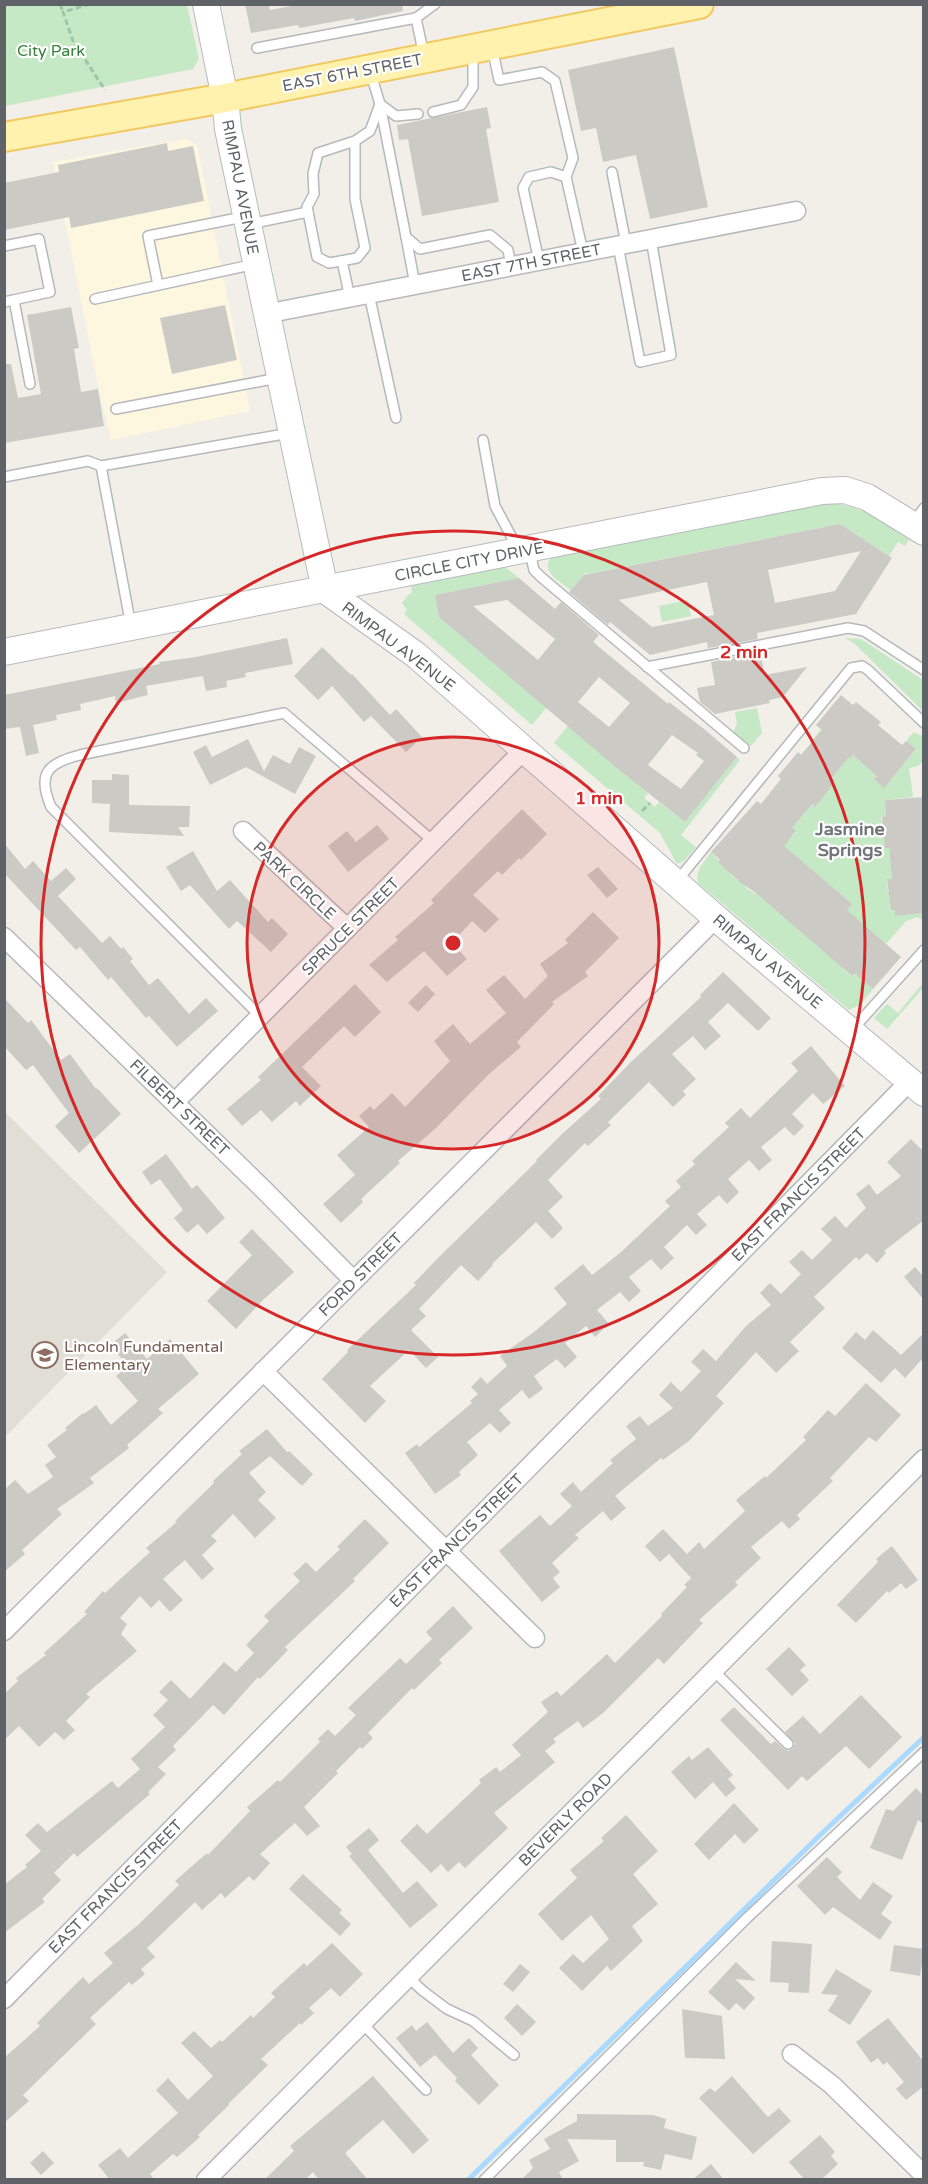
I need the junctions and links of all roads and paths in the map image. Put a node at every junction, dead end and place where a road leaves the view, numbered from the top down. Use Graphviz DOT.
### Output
graph roads {
  1 [pos="60,4"];
  2 [pos="90,4"];
  3 [pos="206,4"];
  4 [pos="435,4"];
  5 [pos="689,5"];
  6 [pos="63,12"];
  7 [pos="416,18"];
  8 [pos="482,47"];
  9 [pos="257,48"];
  10 [pos="424,58"];
  11 [pos="370,69"];
  12 [pos="105,90"];
  13 [pos="225,98"];
  14 [pos="380,104"];
  15 [pos="433,112"];
  16 [pos="418,114"];
  17 [pos="4,137"];
  18 [pos="355,141"];
  19 [pos="612,172"];
  20 [pos="566,177"];
  21 [pos="796,210"];
  22 [pos="308,212"];
  23 [pos="247,220"];
  24 [pos="405,237"];
  25 [pos="651,239"];
  26 [pos="622,245"];
  27 [pos="4,246"];
  28 [pos="583,252"];
  29 [pos="342,261"];
  30 [pos="539,261"];
  31 [pos="255,264"];
  32 [pos="511,266"];
  33 [pos="158,285"];
  34 [pos="415,285"];
  35 [pos="369,294"];
  36 [pos="350,298"];
  37 [pos="94,299"];
  38 [pos="9,301"];
  39 [pos="265,314"];
  40 [pos="280,377"];
  41 [pos="30,384"];
  42 [pos="116,409"];
  43 [pos="396,418"];
  44 [pos="292,432"];
  45 [pos="483,440"];
  46 [pos="101,466"];
  47 [pos="4,477"];
  48 [pos="920,522"];
  49 [pos="524,550"];
  50 [pos="325,590"];
  51 [pos="131,627"];
  52 [pos="4,652"];
  53 [pos="647,667"];
  54 [pos="924,670"];
  55 [pos="924,723"];
  56 [pos="744,748"];
  57 [pos="525,749"];
  58 [pos="650,803"];
  59 [pos="642,811"];
  60 [pos="243,831"];
  61 [pos="433,842"];
  62 [pos="676,882"];
  63 [pos="716,918"];
  64 [pos="347,928"];
  65 [pos="4,937"];
  66 [pos="924,950"];
  67 [pos="260,1016"];
  68 [pos="851,1031"];
  69 [pos="916,1087"];
  70 [pos="175,1102"];
  71 [pos="353,1280"];
  72 [pos="263,1371"];
  73 [pos="924,1459"];
  74 [pos="445,1552"];
  75 [pos="4,1631"];
  76 [pos="535,1638"];
  77 [pos="713,1670"];
  78 [pos="788,1744"];
  79 [pos="924,1752"];
  80 [pos="408,1977"];
  81 [pos="4,1999"];
  82 [pos="362,2023"];
  83 [pos="792,2054"];
  84 [pos="514,2055"];
  85 [pos="426,2091"];
  86 [pos="924,2175"];
  87 [pos="206,2180"];
  88 [pos="484,2180"];
  1 -- 6 [label="path"];
  2 -- 6 [label="path"];
  3 -- 13 [label="main road, RIMPAU AVENUE"];
  4 -- 7 [label="lane"];
  5 -- 8 [label="main road, EAST 6TH STREET"];
  6 -- 12 [label="path"];
  7 -- 9 [label="lane"];
  7 -- 10 [label="lane"];
  8 -- 10 [label="main road, EAST 6TH STREET"];
  8 -- 15 [label="lane"];
  8 -- 20 [label="lane"];
  10 -- 11 [label="main road, EAST 6TH STREET"];
  11 -- 13 [label="main road, EAST 6TH STREET"];
  11 -- 14 [label="lane"];
  13 -- 17 [label="main road, EAST 6TH STREET"];
  13 -- 23 [label="main road, RIMPAU AVENUE"];
  14 -- 16 [label="lane"];
  14 -- 18 [label="lane"];
  14 -- 24 [label="lane"];
  18 -- 22 [label="lane"];
  18 -- 29 [label="lane"];
  19 -- 26 [label="lane"];
  20 -- 28 [label="lane"];
  20 -- 30 [label="lane"];
  21 -- 25 [label="street, EAST 7TH STREET"];
  22 -- 23 [label="lane"];
  22 -- 29 [label="lane"];
  23 -- 31 [label="main road, RIMPAU AVENUE"];
  23 -- 33 [label="lane"];
  24 -- 32 [label="lane"];
  24 -- 34 [label="lane"];
  25 -- 26 [label="street, EAST 7TH STREET"];
  25 -- 26 [label="lane"];
  26 -- 28 [label="street, EAST 7TH STREET"];
  27 -- 38 [label="lane"];
  28 -- 30 [label="street, EAST 7TH STREET"];
  29 -- 36 [label="lane"];
  30 -- 32 [label="street, EAST 7TH STREET"];
  31 -- 33 [label="lane"];
  31 -- 39 [label="main road, RIMPAU AVENUE"];
  32 -- 34 [label="street, EAST 7TH STREET"];
  33 -- 37 [label="lane"];
  34 -- 35 [label="street, EAST 7TH STREET"];
  35 -- 36 [label="street, EAST 7TH STREET"];
  35 -- 43 [label="lane"];
  36 -- 39 [label="street, EAST 7TH STREET"];
  38 -- 41 [label="lane"];
  39 -- 40 [label="main road, RIMPAU AVENUE"];
  40 -- 42 [label="lane"];
  40 -- 44 [label="main road, RIMPAU AVENUE"];
  44 -- 46 [label="lane"];
  44 -- 50 [label="main road, RIMPAU AVENUE"];
  45 -- 49 [label="lane"];
  46 -- 47 [label="lane"];
  46 -- 51 [label="lane"];
  48 -- 49 [label="main road, CIRCLE CITY DRIVE"];
  49 -- 50 [label="main road, CIRCLE CITY DRIVE"];
  49 -- 53 [label="lane"];
  50 -- 51 [label="main road, CIRCLE CITY DRIVE"];
  50 -- 57 [label="main road, RIMPAU AVENUE"];
  51 -- 52 [label="main road, CIRCLE CITY DRIVE"];
  53 -- 54 [label="lane"];
  53 -- 56 [label="lane"];
  55 -- 62 [label="lane"];
  57 -- 61 [label="street, SPRUCE STREET"];
  57 -- 62 [label="main road, RIMPAU AVENUE"];
  58 -- 59 [label="path"];
  60 -- 64 [label="street, PARK CIRCLE"];
  61 -- 64 [label="street, SPRUCE STREET"];
  61 -- 67 [label="lane"];
  62 -- 63 [label="main road, RIMPAU AVENUE"];
  63 -- 68 [label="main road, RIMPAU AVENUE"];
  63 -- 71 [label="street, FORD STREET"];
  64 -- 67 [label="street, SPRUCE STREET"];
  65 -- 70 [label="street, FILBERT STREET"];
  66 -- 68 [label="lane"];
  67 -- 70 [label="street, SPRUCE STREET"];
  68 -- 69 [label="main road, RIMPAU AVENUE"];
  69 -- 74 [label="street, EAST FRANCIS STREET"];
  70 -- 71 [label="street, FILBERT STREET"];
  71 -- 72 [label="street, FORD STREET"];
  72 -- 74 [label="street"];
  72 -- 75 [label="street, FORD STREET"];
  73 -- 77 [label="street, BEVERLY ROAD"];
  74 -- 76 [label="street"];
  74 -- 81 [label="street, EAST FRANCIS STREET"];
  77 -- 78 [label="lane"];
  77 -- 80 [label="street, BEVERLY ROAD"];
  79 -- 88 [label="lane"];
  80 -- 82 [label="street, BEVERLY ROAD"];
  80 -- 84 [label="lane"];
  82 -- 85 [label="lane"];
  82 -- 87 [label="street, BEVERLY ROAD"];
  83 -- 86 [label="street"];
}
